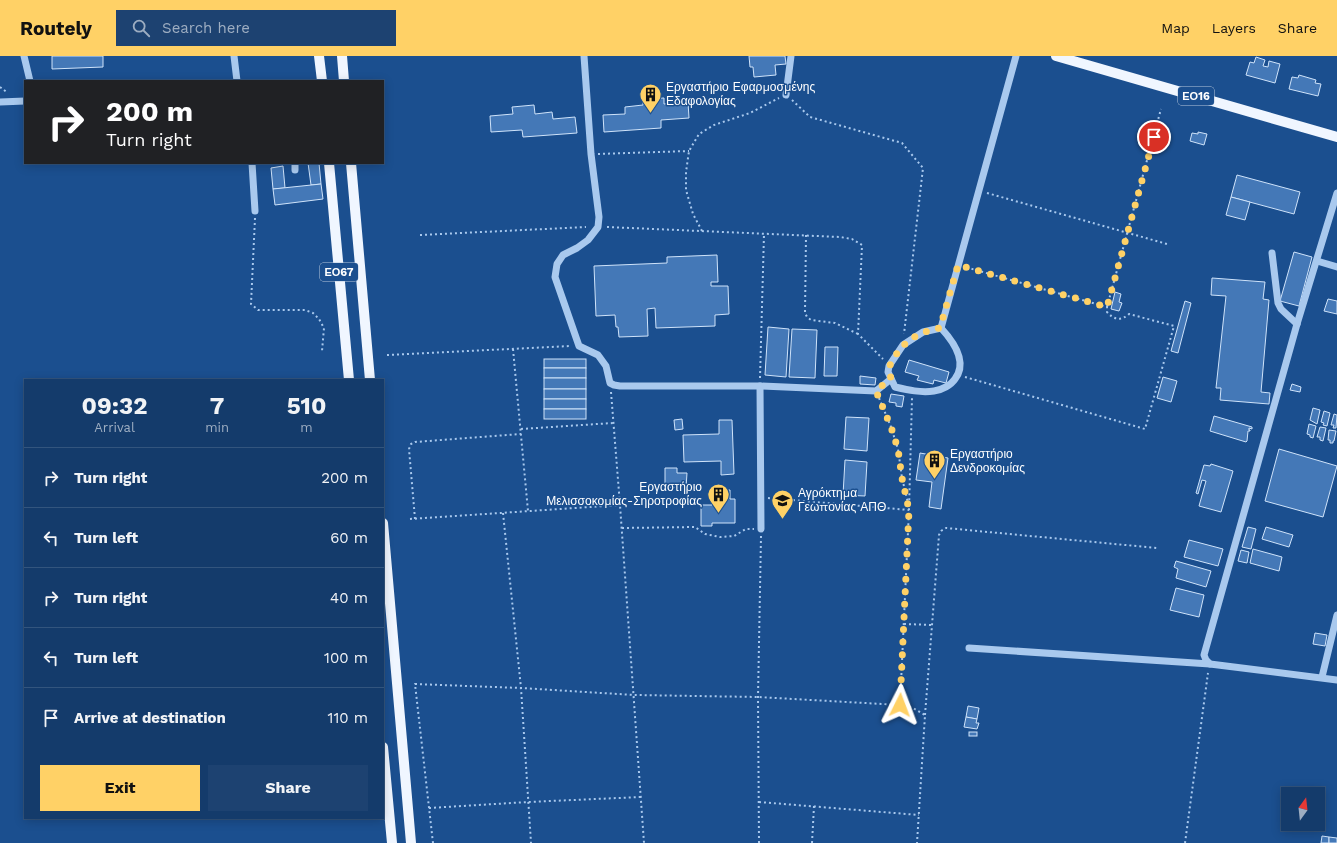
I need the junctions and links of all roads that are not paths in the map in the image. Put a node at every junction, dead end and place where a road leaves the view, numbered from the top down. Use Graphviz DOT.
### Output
graph roads {
  1 [pos="24,56"];
  2 [pos="234,56"];
  3 [pos="319,56"];
  4 [pos="342,56"];
  5 [pos="584,56"];
  6 [pos="791,56"];
  7 [pos="1016,56"];
  8 [pos="1056,56"];
  9 [pos="30,80"];
  10 [pos="237,80"];
  11 [pos="322,80"];
  12 [pos="344,80"];
  13 [pos="786,95"];
  14 [pos="24,101"];
  15 [pos="0,102"];
  16 [pos="1337,136"];
  17 [pos="252,164"];
  18 [pos="329,164"];
  19 [pos="351,164"];
  20 [pos="1337,193"];
  21 [pos="255,211"];
  22 [pos="1272,253"];
  23 [pos="1317,261"];
  24 [pos="1337,268"];
  25 [pos="1297,324"];
  26 [pos="940,328"];
  27 [pos="891,378"];
  28 [pos="349,379"];
  29 [pos="370,379"];
  30 [pos="760,386"];
  31 [pos="761,529"];
  32 [pos="384,534"];
  33 [pos="1337,615"];
  34 [pos="969,648"];
  35 [pos="1210,664"];
  36 [pos="1322,677"];
  37 [pos="1337,680"];
  38 [pos="384,758"];
  39 [pos="392,843"];
  40 [pos="411,843"];
  1 -- 9 [label="street"];
  2 -- 10 [label="street"];
  3 -- 11 [label="main road"];
  4 -- 12 [label="main road"];
  5 -- 30 [label="street"];
  6 -- 13 [label="street"];
  7 -- 26 [label="street"];
  8 -- 16 [label="main road, ΕΟ16"];
  14 -- 15 [label="street"];
  17 -- 21 [label="street"];
  18 -- 28 [label="main road, ΕΟ67"];
  19 -- 29 [label="main road, ΕΟ67"];
  20 -- 23 [label="street"];
  22 -- 25 [label="street"];
  23 -- 24 [label="street"];
  23 -- 25 [label="street"];
  25 -- 35 [label="street"];
  26 -- 27 [label="street"];
  26 -- 27 [label="street"];
  27 -- 30 [label="street"];
  30 -- 31 [label="street"];
  32 -- 40 [label="main road"];
  33 -- 36 [label="street"];
  34 -- 35 [label="street"];
  35 -- 36 [label="street"];
  36 -- 37 [label="street"];
  38 -- 39 [label="main road"];
}
